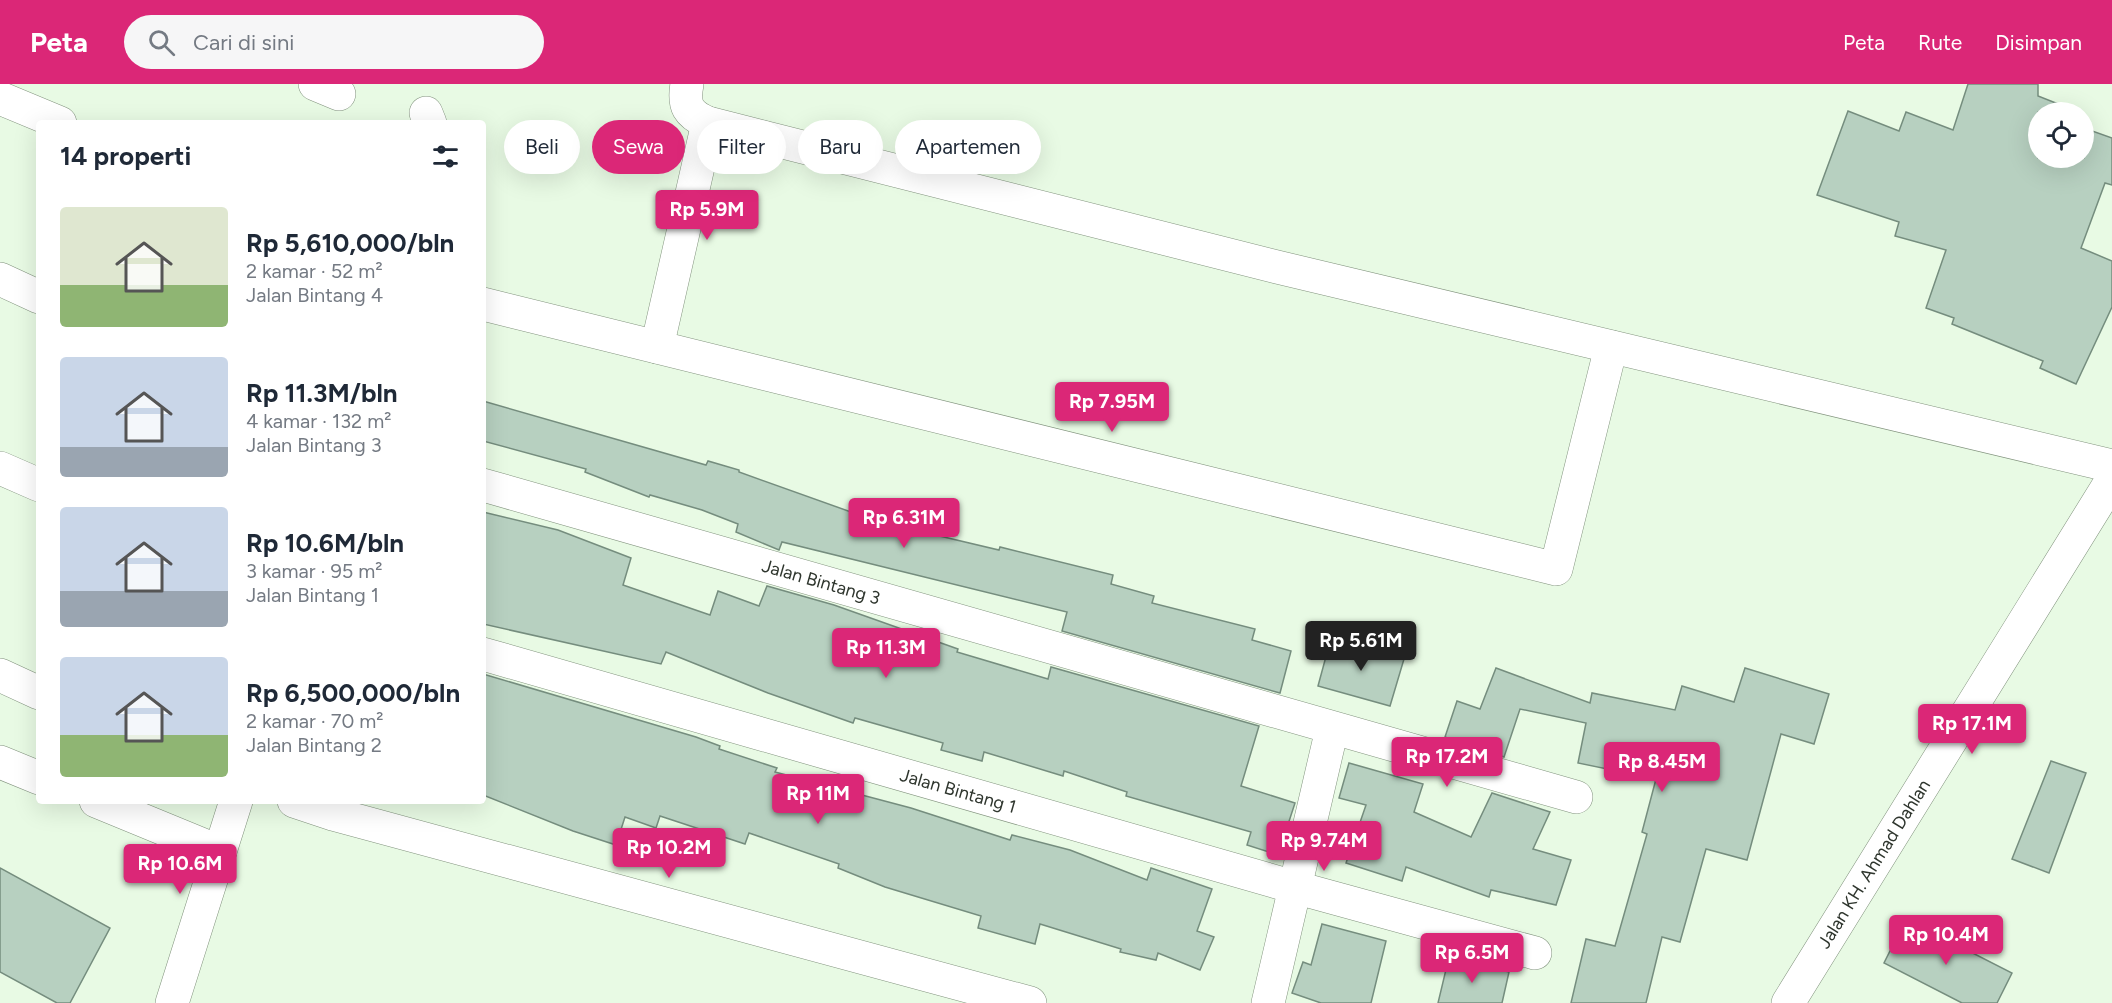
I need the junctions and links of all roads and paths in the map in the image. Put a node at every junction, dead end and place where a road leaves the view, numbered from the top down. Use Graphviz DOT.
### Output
graph roads {
  1 [pos="687,84"];
  2 [pos="0,98"];
  3 [pos="53,120"];
  4 [pos="702,120"];
  5 [pos="786,143"];
  6 [pos="697,171"];
  7 [pos="0,279"];
  8 [pos="36,296"];
  9 [pos="486,305"];
  10 [pos="657,347"];
  11 [pos="1611,347"];
  12 [pos="2112,466"];
  13 [pos="0,468"];
  14 [pos="2112,480"];
  15 [pos="36,484"];
  16 [pos="486,486"];
  17 [pos="486,655"];
  18 [pos="0,675"];
  19 [pos="36,692"];
  20 [pos="1332,729"];
  21 [pos="0,762"];
  22 [pos="36,777"];
  23 [pos="1576,797"];
  24 [pos="103,804"];
  25 [pos="235,804"];
  26 [pos="311,804"];
  27 [pos="334,808"];
  28 [pos="220,852"];
  29 [pos="1294,887"];
  30 [pos="1535,953"];
  31 [pos="172,1003"];
  32 [pos="1030,1003"];
  33 [pos="1268,1003"];
  34 [pos="1788,1003"];
  1 -- 4 [label="street"];
  2 -- 3 [label="street"];
  5 -- 11 [label="street"];
  6 -- 10 [label="street"];
  7 -- 8 [label="street"];
  9 -- 10 [label="street"];
  10 -- 11 [label="street"];
  11 -- 12 [label="street"];
  13 -- 15 [label="street"];
  14 -- 34 [label="street, Jalan KH. Ahmad Dahlan"];
  16 -- 20 [label="street, Jalan Bintang 3"];
  17 -- 29 [label="street, Jalan Bintang 1"];
  18 -- 19 [label="street"];
  20 -- 23 [label="street, Jalan Bintang 3"];
  20 -- 29 [label="street"];
  21 -- 22 [label="street"];
  24 -- 28 [label="street"];
  25 -- 28 [label="street"];
  26 -- 27 [label="street"];
  27 -- 32 [label="street"];
  28 -- 31 [label="street"];
  29 -- 30 [label="street, Jalan Bintang 1"];
  29 -- 33 [label="street"];
}
